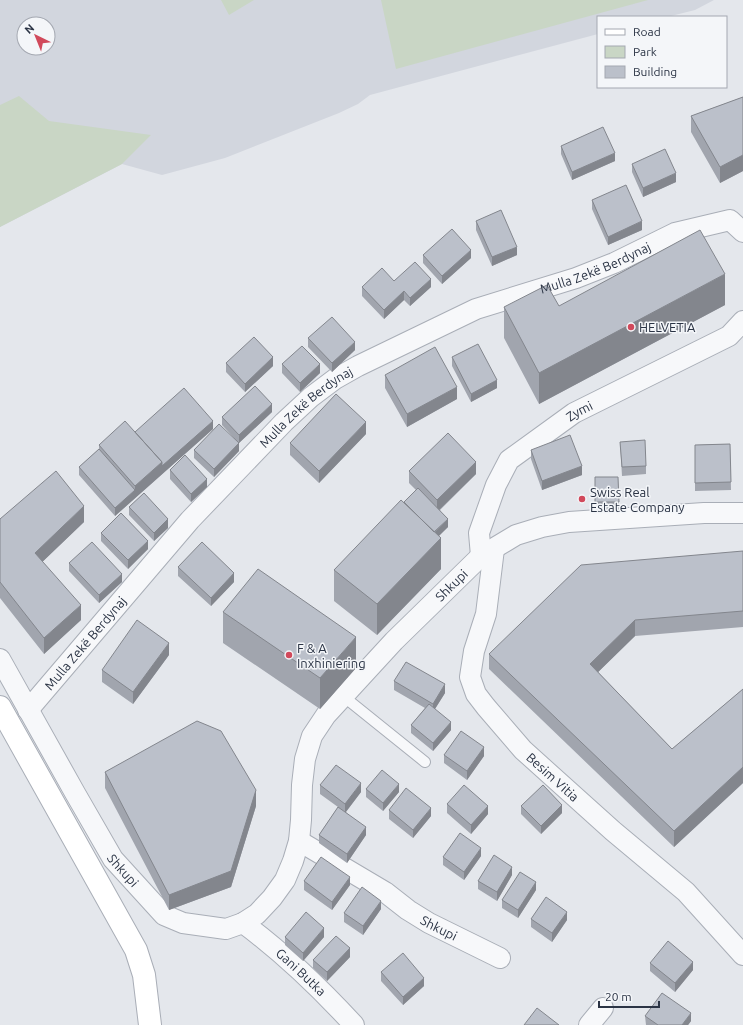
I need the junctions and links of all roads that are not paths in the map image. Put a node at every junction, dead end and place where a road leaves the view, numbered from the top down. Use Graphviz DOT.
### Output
graph roads {
  1 [pos="743,232"];
  2 [pos="743,321"];
  3 [pos="743,513"];
  4 [pos="487,552"];
  5 [pos="0,659"];
  6 [pos="343,696"];
  7 [pos="0,707"];
  8 [pos="28,710"];
  9 [pos="425,762"];
  10 [pos="299,841"];
  11 [pos="243,923"];
  12 [pos="743,955"];
  13 [pos="500,958"];
  14 [pos="604,1008"];
  15 [pos="150,1025"];
  16 [pos="354,1025"];
  17 [pos="589,1025"];
  1 -- 8 [label="street, Mulla Zekë Berdynaj"];
  2 -- 4 [label="street, Zymi"];
  3 -- 4 [label="street, Shkupi"];
  4 -- 6 [label="street, Shkupi"];
  4 -- 12 [label="street, Besim Vitia"];
  5 -- 8 [label="street, Shkupi"];
  6 -- 9 [label="lane"];
  6 -- 10 [label="street, Shkupi"];
  7 -- 15 [label="main road, Shkupi"];
  8 -- 11 [label="street, Shkupi"];
  10 -- 11 [label="street, Shkupi"];
  10 -- 13 [label="street, Shkupi"];
  11 -- 16 [label="street, Gani Butka"];
  14 -- 17 [label="street"];
}
